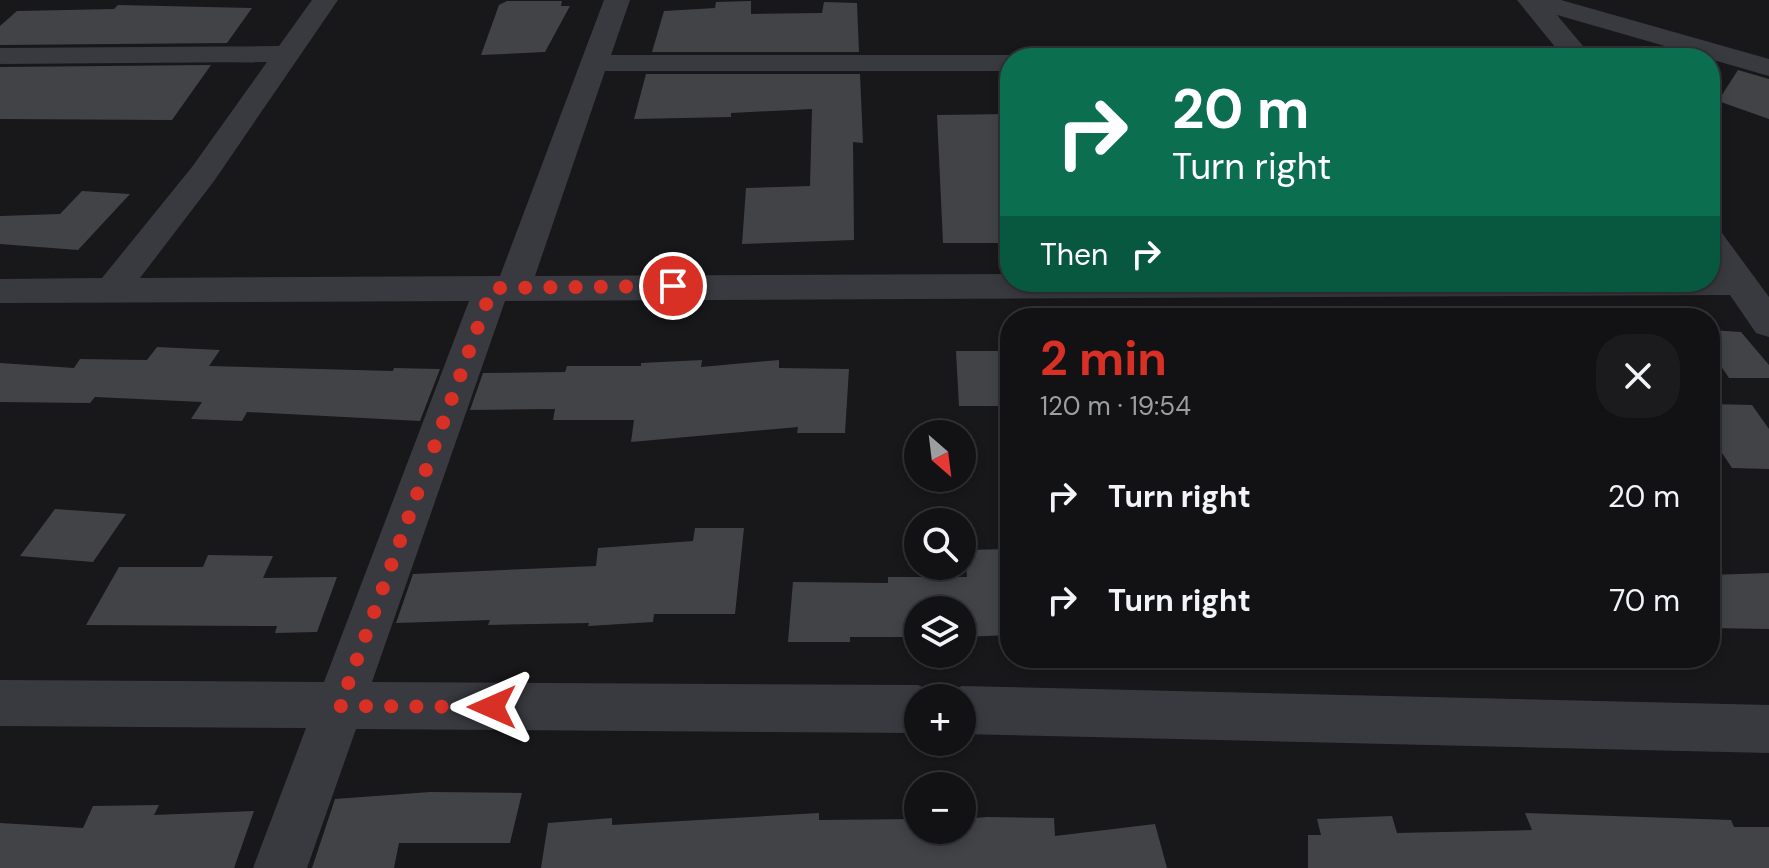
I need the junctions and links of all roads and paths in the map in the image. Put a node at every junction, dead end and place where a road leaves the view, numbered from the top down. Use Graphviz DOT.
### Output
graph roads {
  1 [pos="325,0"];
  2 [pos="617,0"];
  3 [pos="1531,0"];
  4 [pos="1571,48"];
  5 [pos="1699,48"];
  6 [pos="289,54"];
  7 [pos="1720,54"];
  8 [pos="0,56"];
  9 [pos="595,63"];
  10 [pos="1000,63"];
  11 [pos="1769,68"];
  12 [pos="1720,255"];
  13 [pos="1720,283"];
  14 [pos="1740,283"];
  15 [pos="1000,286"];
  16 [pos="503,288"];
  17 [pos="0,291"];
  18 [pos="110,293"];
  19 [pos="1769,324"];
  20 [pos="0,703"];
  21 [pos="340,706"];
  22 [pos="904,709"];
  23 [pos="976,710"];
  24 [pos="1769,729"];
  25 [pos="280,868"];
  1 -- 6 [label="street"];
  2 -- 9 [label="street"];
  3 -- 4 [label="street"];
  3 -- 5 [label="street"];
  6 -- 8 [label="street"];
  6 -- 18 [label="street"];
  7 -- 11 [label="street"];
  9 -- 10 [label="street"];
  9 -- 16 [label="street"];
  12 -- 14 [label="street"];
  13 -- 14 [label="street"];
  14 -- 19 [label="street"];
  15 -- 16 [label="street"];
  16 -- 18 [label="street"];
  16 -- 21 [label="street"];
  17 -- 18 [label="street"];
  20 -- 21 [label="street"];
  21 -- 22 [label="street"];
  21 -- 25 [label="street"];
  23 -- 24 [label="street"];
}
